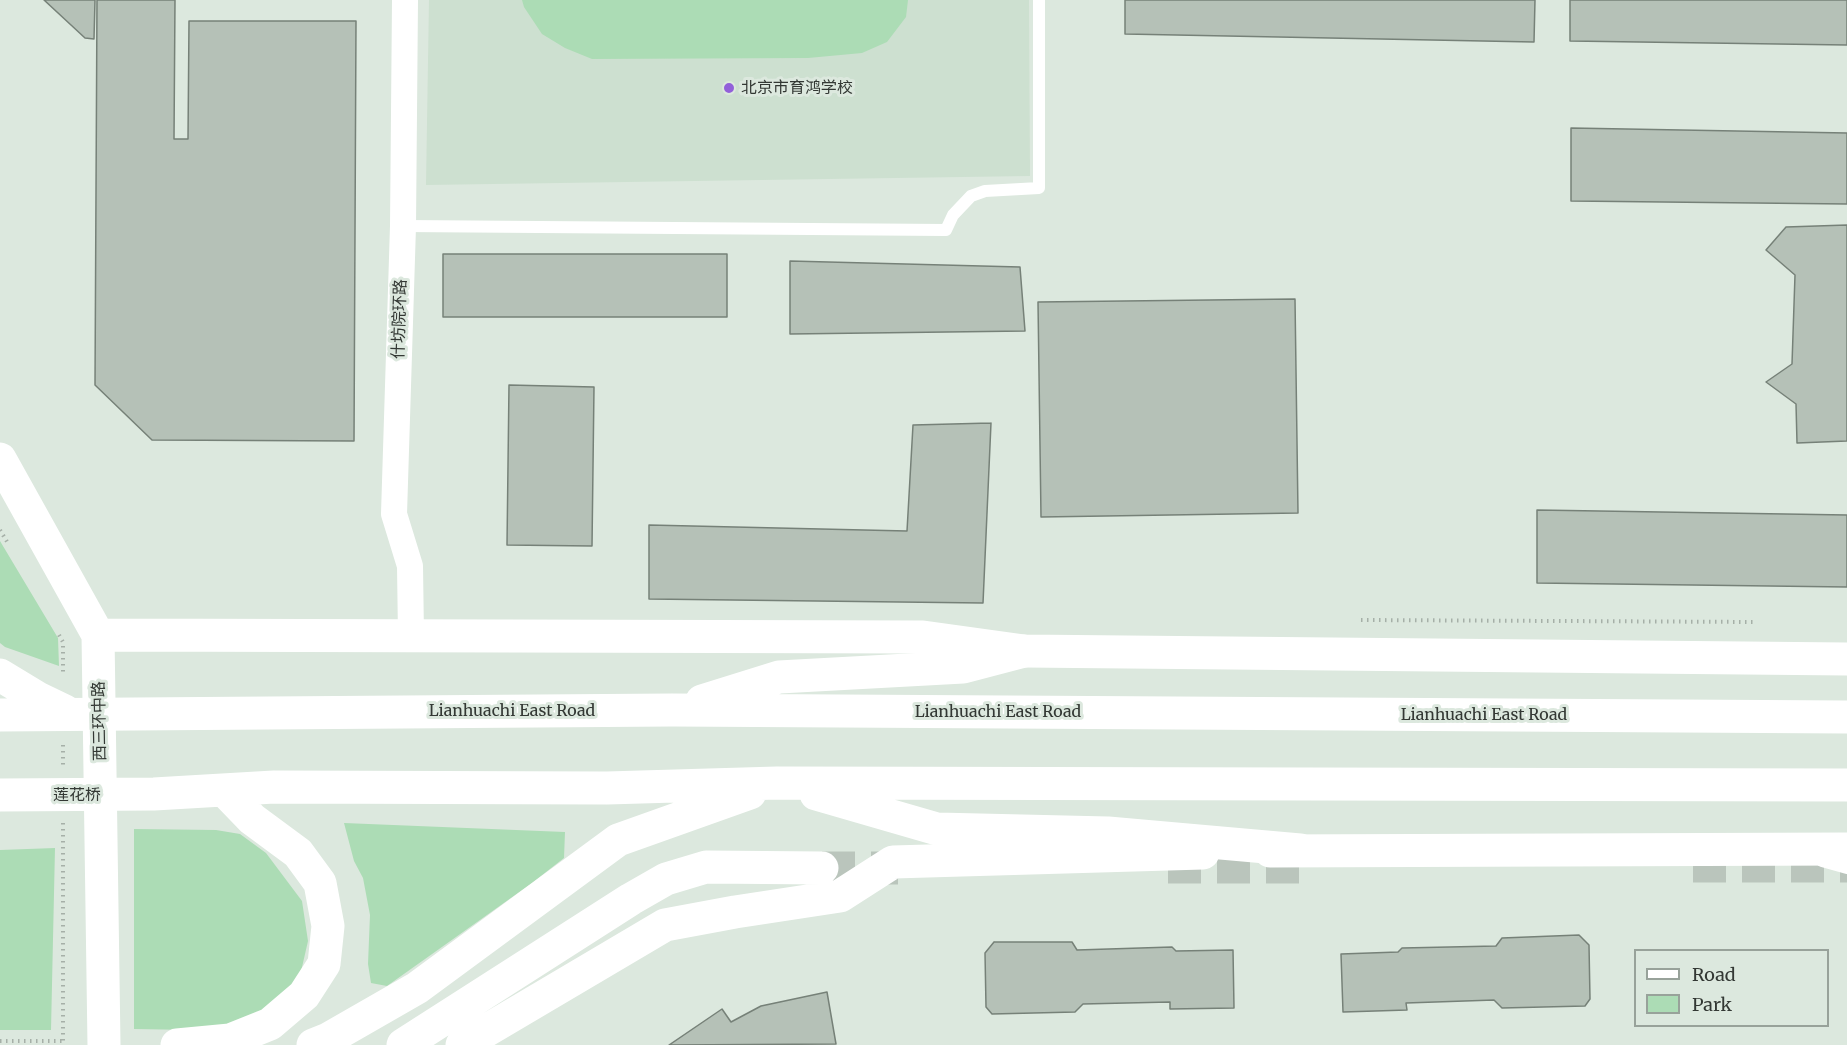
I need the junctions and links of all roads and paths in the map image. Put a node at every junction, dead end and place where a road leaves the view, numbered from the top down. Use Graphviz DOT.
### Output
graph roads {
  1 [pos="405,0"];
  2 [pos="1039,0"];
  3 [pos="403,226"];
  4 [pos="0,459"];
  5 [pos="98,635"];
  6 [pos="411,636"];
  7 [pos="1024,651"];
  8 [pos="1847,659"];
  9 [pos="0,675"];
  10 [pos="672,710"];
  11 [pos="69,713"];
  12 [pos="0,715"];
  13 [pos="1847,717"];
  14 [pos="777,783"];
  15 [pos="1847,785"];
  16 [pos="224,790"];
  17 [pos="0,795"];
  18 [pos="1781,849"];
  19 [pos="1847,849"];
  20 [pos="1300,850"];
  21 [pos="822,868"];
  22 [pos="1847,868"];
  23 [pos="463,1005"];
  24 [pos="0,1041"];
  25 [pos="63,1041"];
  26 [pos="467,1041"];
  27 [pos="104,1045"];
  28 [pos="177,1045"];
  29 [pos="313,1045"];
  30 [pos="403,1045"];
  1 -- 3 [label="street, 什坊院环路"];
  2 -- 3 [label="lane"];
  3 -- 6 [label="street, 什坊院环路"];
  4 -- 5 [label="main road, 西三环中路"];
  5 -- 6 [label="main road"];
  5 -- 27 [label="main road, 西三环中路"];
  6 -- 7 [label="main road"];
  7 -- 8 [label="main road"];
  7 -- 10 [label="main road"];
  9 -- 11 [label="main road"];
  10 -- 11 [label="main road, Lianhuachi East Road"];
  10 -- 13 [label="main road, Lianhuachi East Road"];
  11 -- 12 [label="main road, Lianhuachi East Road"];
  14 -- 15 [label="main road"];
  14 -- 16 [label="main road"];
  14 -- 20 [label="main road"];
  14 -- 29 [label="main road"];
  16 -- 17 [label="main road, 莲花桥"];
  16 -- 28 [label="main road"];
  18 -- 19 [label="main road"];
  18 -- 20 [label="main road"];
  18 -- 22 [label="lane"];
  20 -- 26 [label="main road"];
  21 -- 23 [label="main road"];
  23 -- 26 [label="main road"];
  23 -- 30 [label="main road"];
  24 -- 25 [label="path"];
}
